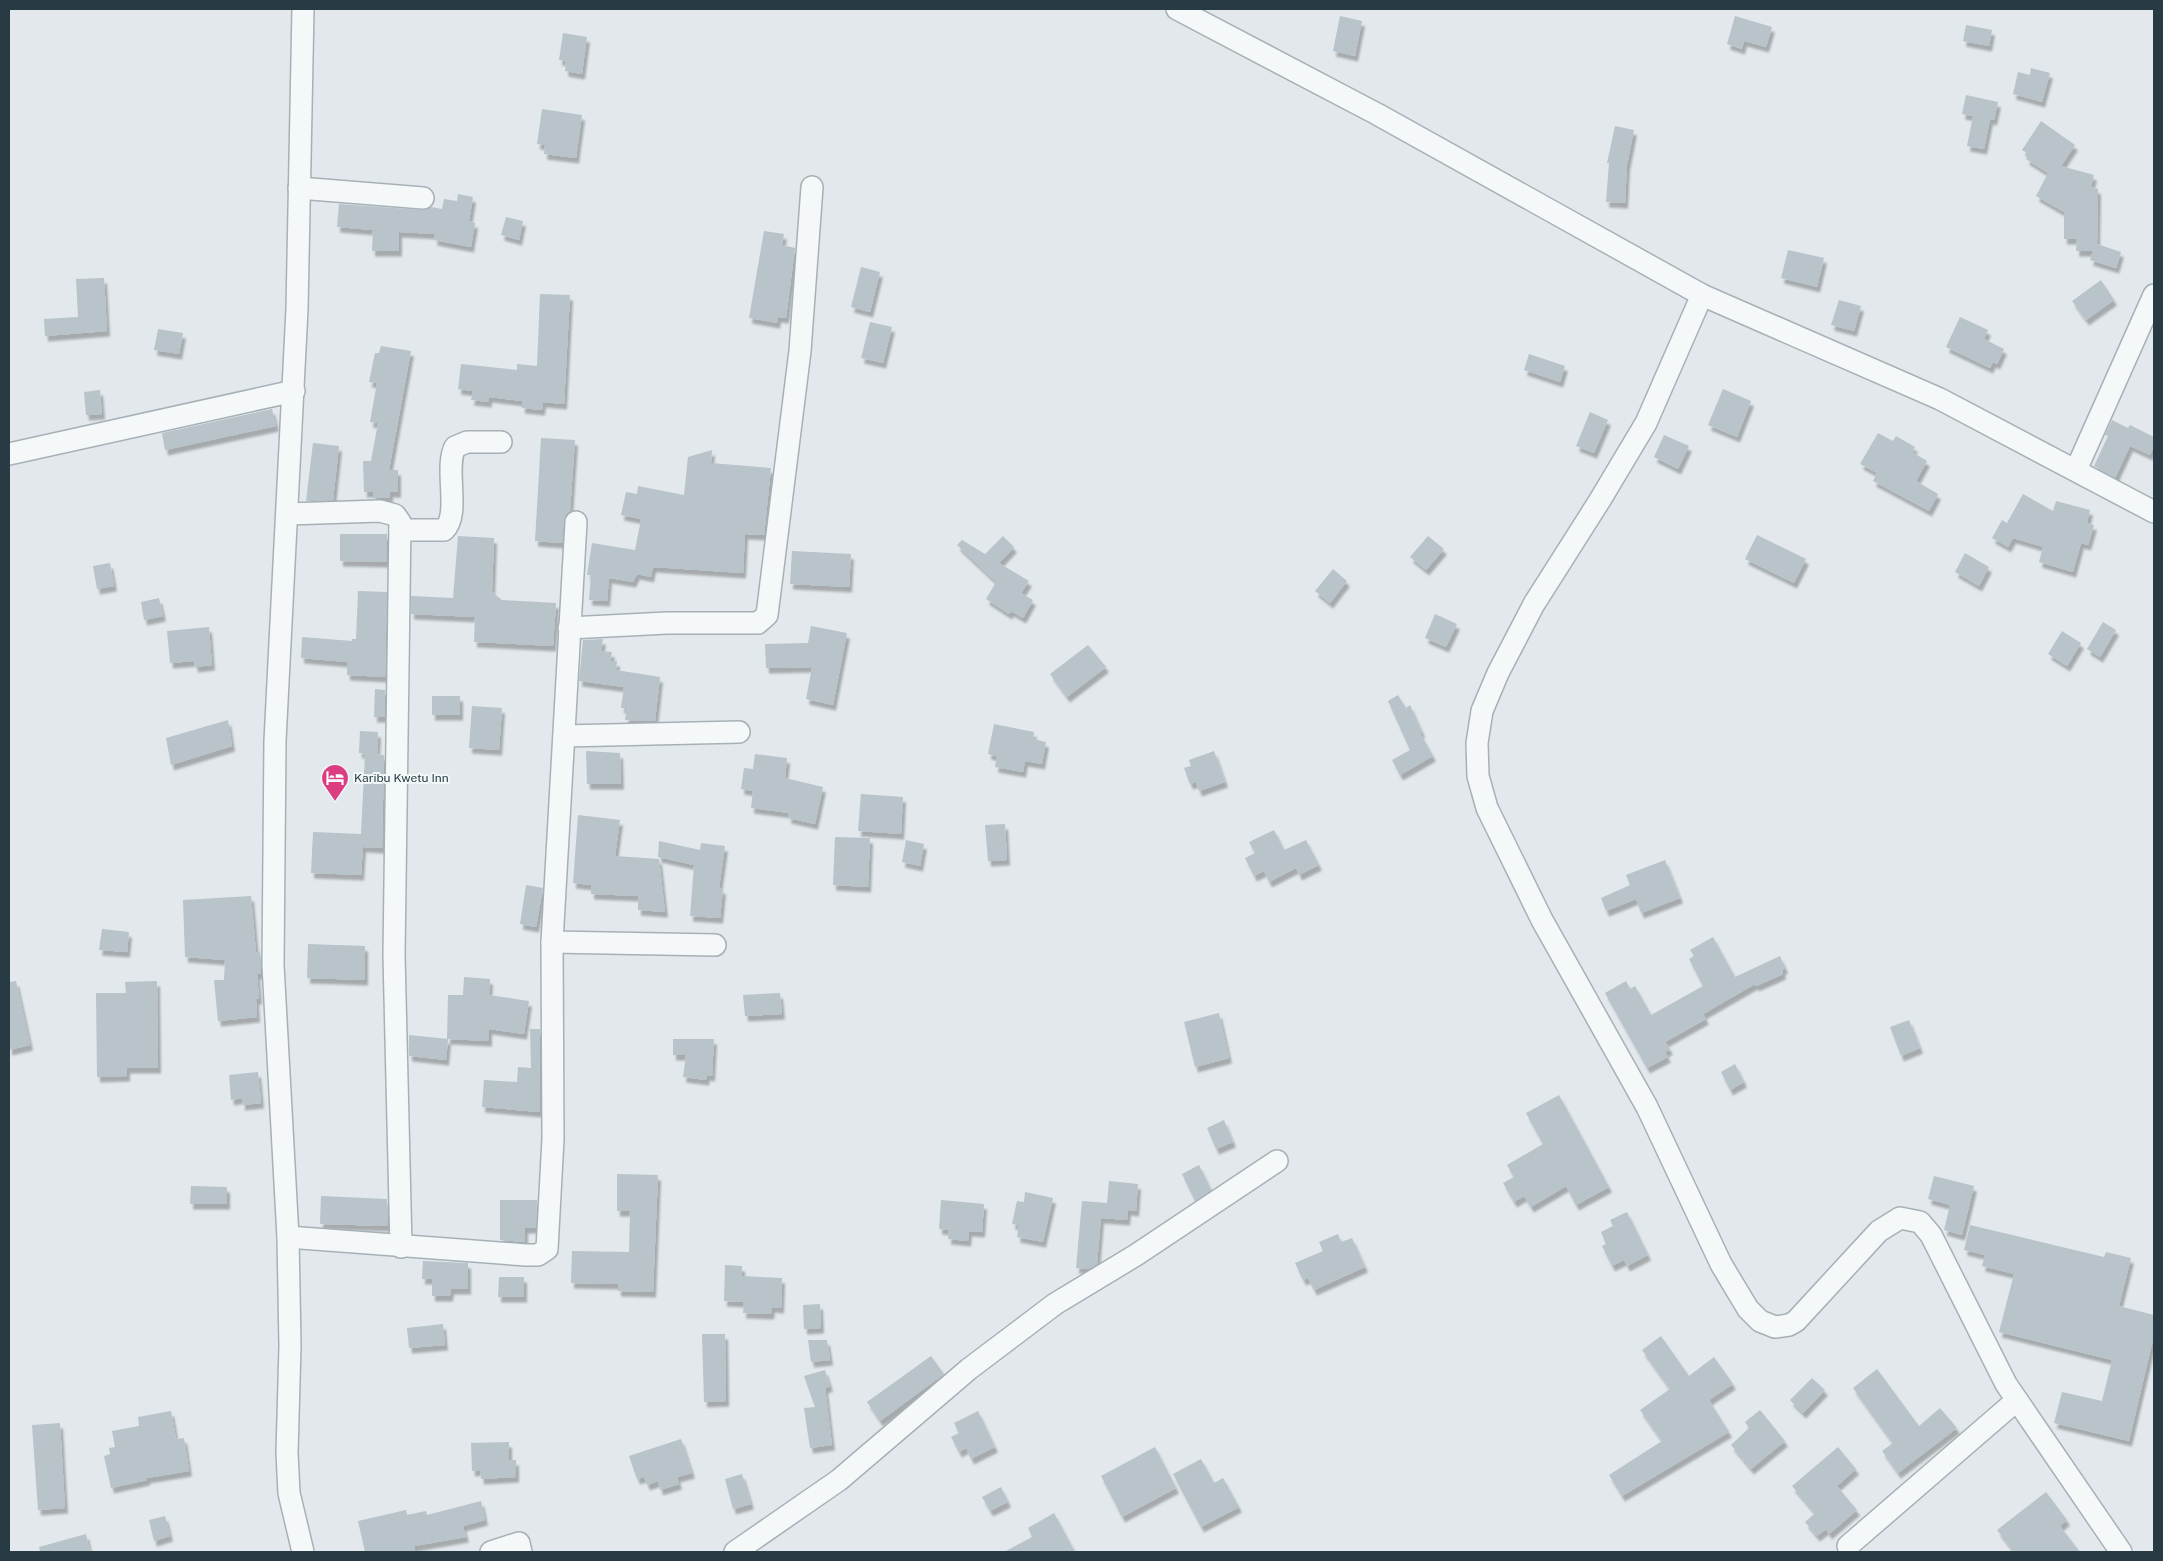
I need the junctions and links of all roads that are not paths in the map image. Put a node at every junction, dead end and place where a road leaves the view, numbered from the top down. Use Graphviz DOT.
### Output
graph roads {
  1 [pos="303,9"];
  2 [pos="1177,9"];
  3 [pos="299,188"];
  4 [pos="812,188"];
  5 [pos="423,198"];
  6 [pos="1702,295"];
  7 [pos="2154,295"];
  8 [pos="294,391"];
  9 [pos="501,442"];
  10 [pos="9,454"];
  11 [pos="2076,470"];
  12 [pos="2154,512"];
  13 [pos="288,514"];
  14 [pos="576,522"];
  15 [pos="400,530"];
  16 [pos="569,628"];
  17 [pos="739,732"];
  18 [pos="564,736"];
  19 [pos="552,942"];
  20 [pos="715,945"];
  21 [pos="1277,1161"];
  22 [pos="288,1237"];
  23 [pos="401,1247"];
  24 [pos="2017,1400"];
  25 [pos="1848,1546"];
  26 [pos="303,1552"];
  27 [pos="491,1552"];
  28 [pos="521,1552"];
  29 [pos="735,1552"];
  30 [pos="2120,1552"];
  1 -- 3 [label="street"];
  2 -- 6 [label="street"];
  3 -- 5 [label="street"];
  3 -- 8 [label="street"];
  4 -- 16 [label="street"];
  6 -- 11 [label="street"];
  6 -- 24 [label="street"];
  7 -- 11 [label="street"];
  8 -- 10 [label="street"];
  8 -- 13 [label="street"];
  9 -- 15 [label="street"];
  11 -- 12 [label="street"];
  13 -- 15 [label="street"];
  13 -- 22 [label="street"];
  14 -- 16 [label="street"];
  15 -- 23 [label="street"];
  16 -- 18 [label="street"];
  17 -- 18 [label="street"];
  18 -- 19 [label="street"];
  19 -- 20 [label="street"];
  19 -- 23 [label="street"];
  21 -- 29 [label="street"];
  22 -- 23 [label="street"];
  22 -- 26 [label="street"];
  24 -- 25 [label="street"];
  24 -- 30 [label="street"];
  27 -- 28 [label="street"];
}
